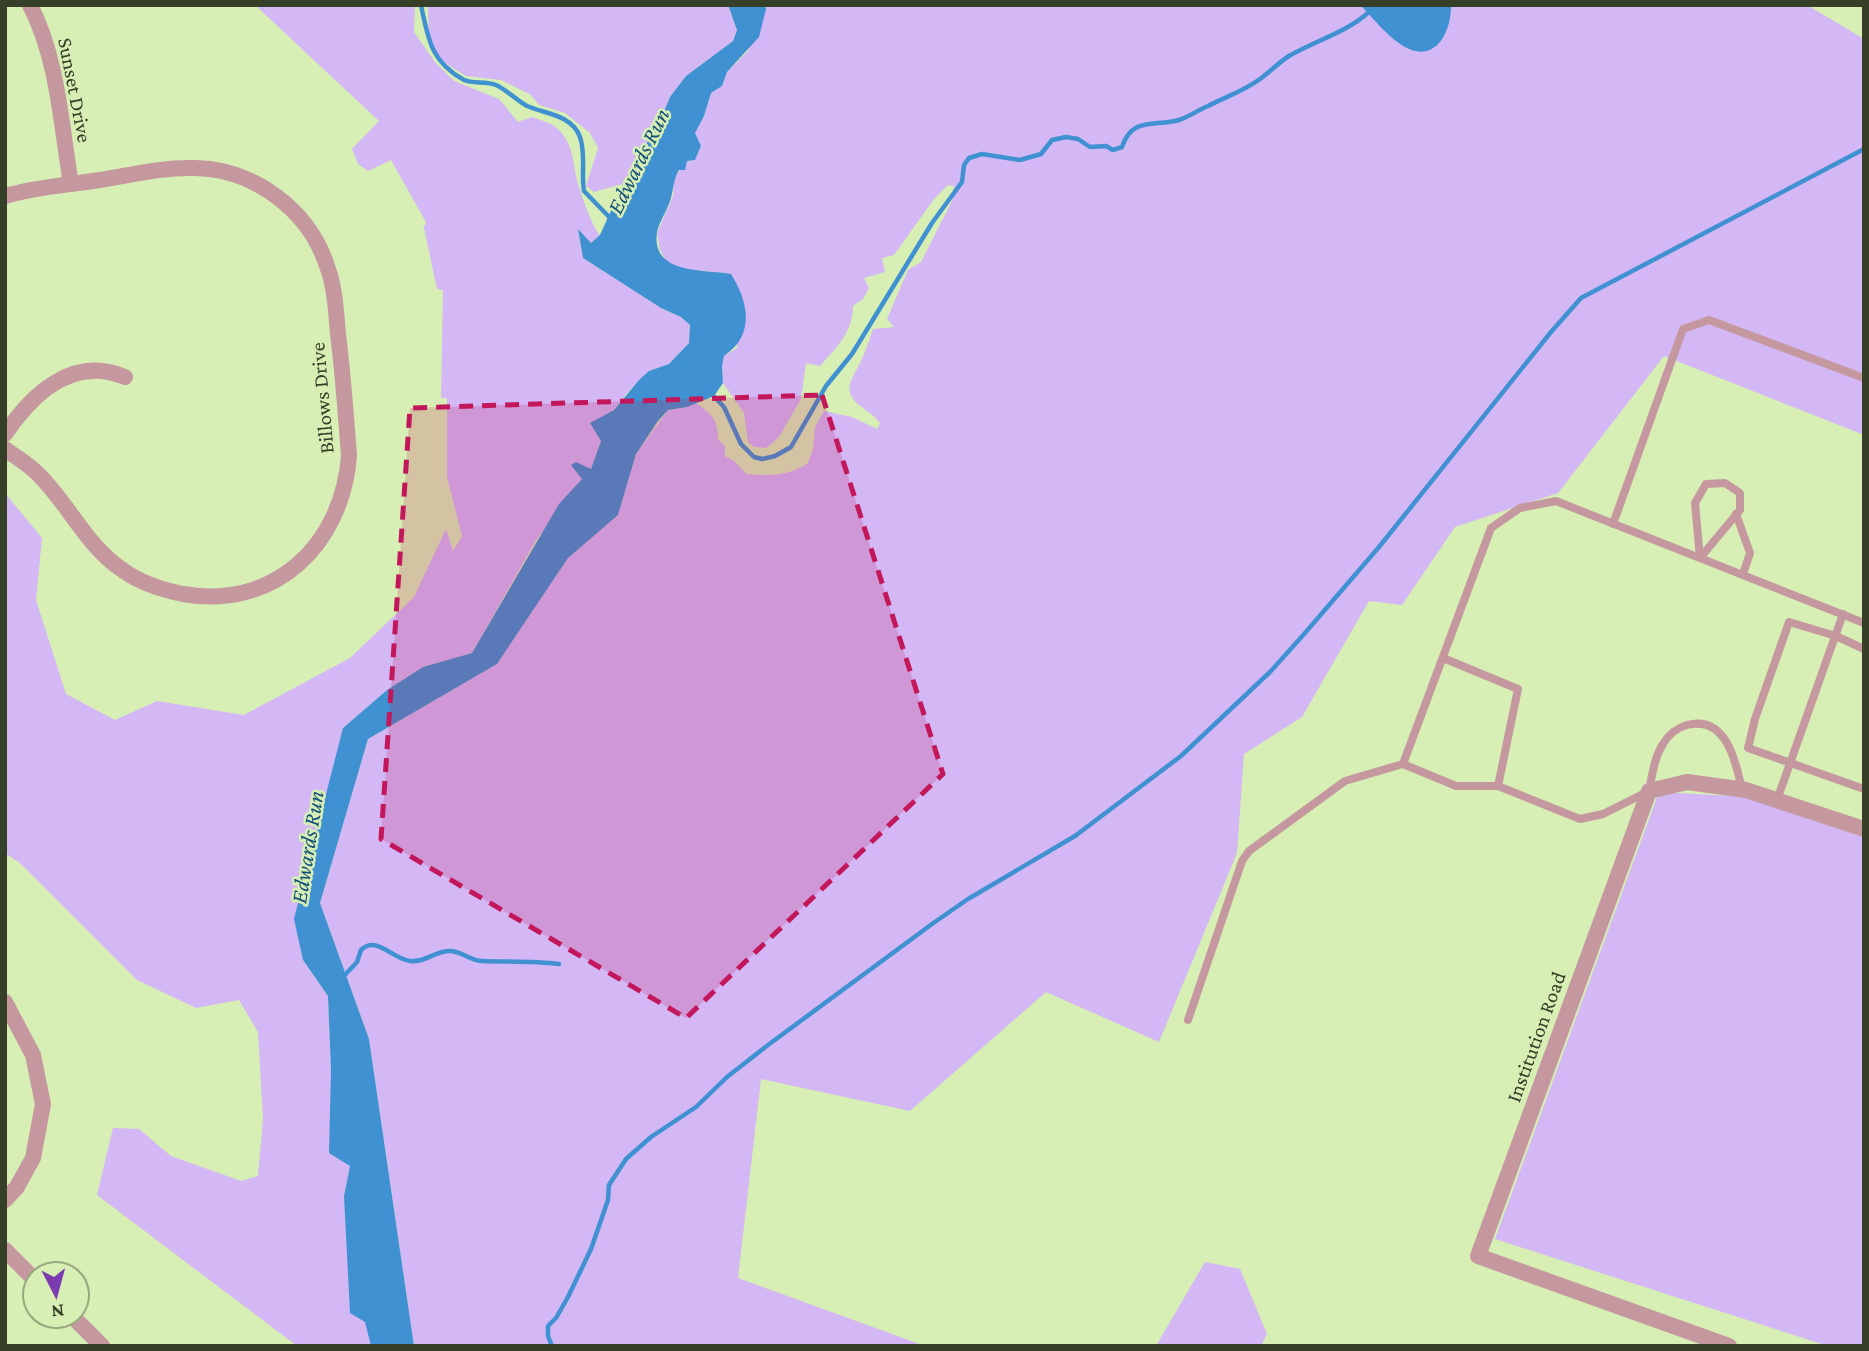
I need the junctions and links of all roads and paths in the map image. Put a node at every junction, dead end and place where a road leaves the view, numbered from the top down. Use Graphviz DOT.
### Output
graph roads {
  1 [pos="30,5"];
  2 [pos="71,184"];
  3 [pos="5,196"];
  4 [pos="125,377"];
  5 [pos="1864,378"];
  6 [pos="5,434"];
  7 [pos="5,449"];
  8 [pos="1736,514"];
  9 [pos="1613,524"];
  10 [pos="1700,558"];
  11 [pos="1743,574"];
  12 [pos="1843,614"];
  13 [pos="1864,622"];
  14 [pos="1836,636"];
  15 [pos="1864,649"];
  16 [pos="1443,658"];
  17 [pos="1791,762"];
  18 [pos="1403,764"];
  19 [pos="1497,786"];
  20 [pos="1864,789"];
  21 [pos="1742,790"];
  22 [pos="1649,791"];
  23 [pos="1777,800"];
  24 [pos="1864,829"];
  25 [pos="5,1002"];
  26 [pos="1188,1020"];
  27 [pos="5,1200"];
  28 [pos="5,1250"];
  29 [pos="21,1266"];
  30 [pos="86,1330"];
  31 [pos="102,1346"];
  32 [pos="1729,1346"];
  1 -- 2 [label="street, Sunset Drive"];
  2 -- 3 [label="street, Billows Drive"];
  2 -- 7 [label="street, Billows Drive"];
  4 -- 6 [label="street"];
  5 -- 9 [label="lane"];
  8 -- 10 [label="lane"];
  8 -- 10 [label="lane"];
  8 -- 11 [label="lane"];
  9 -- 10 [label="lane"];
  9 -- 16 [label="lane"];
  10 -- 11 [label="lane"];
  11 -- 12 [label="lane"];
  12 -- 13 [label="lane"];
  12 -- 14 [label="lane"];
  14 -- 15 [label="lane"];
  14 -- 17 [label="lane"];
  14 -- 17 [label="lane"];
  16 -- 18 [label="lane"];
  16 -- 19 [label="lane"];
  17 -- 20 [label="lane"];
  17 -- 23 [label="lane"];
  18 -- 19 [label="lane"];
  18 -- 26 [label="lane"];
  19 -- 22 [label="lane"];
  21 -- 22 [label="street"];
  21 -- 22 [label="lane"];
  21 -- 23 [label="street"];
  22 -- 32 [label="street, Institution Road"];
  23 -- 24 [label="street"];
  25 -- 27 [label="street"];
  28 -- 29 [label="street"];
  30 -- 31 [label="street"];
}
